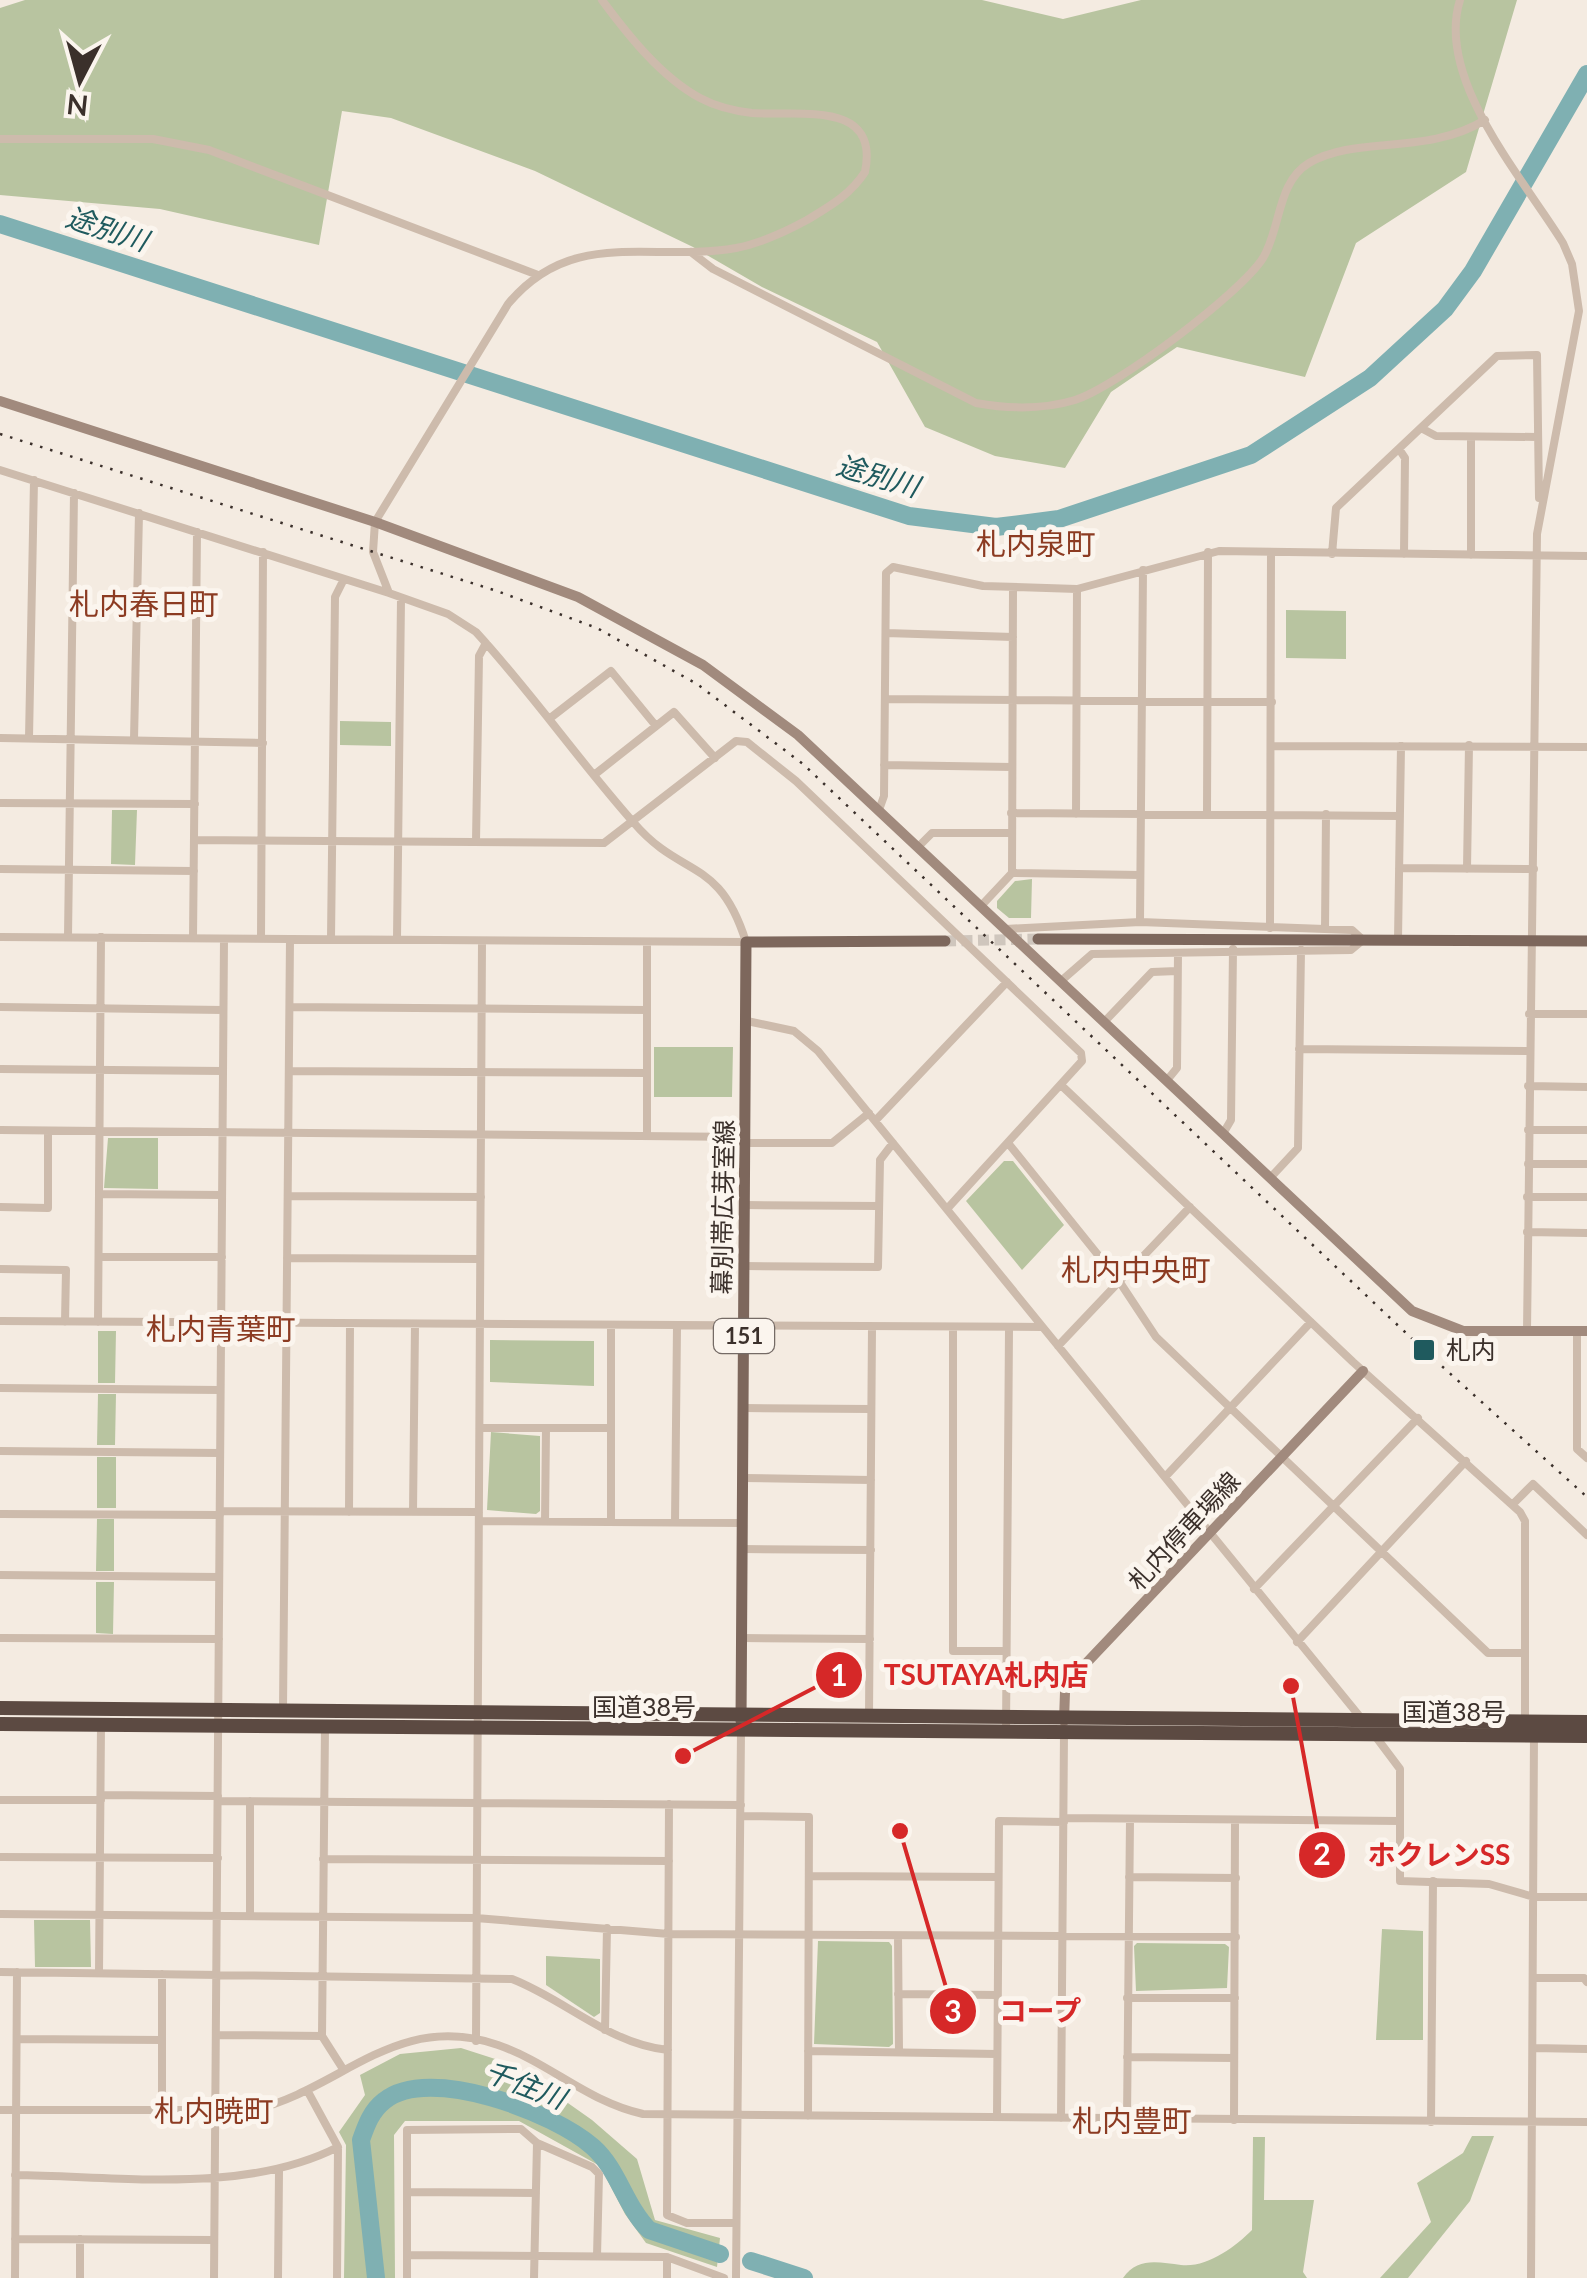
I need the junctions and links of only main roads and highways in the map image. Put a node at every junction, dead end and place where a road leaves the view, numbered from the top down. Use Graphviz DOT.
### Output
graph roads {
  1 [pos="1038,939"];
  2 [pos="1587,941"];
  3 [pos="945,942"];
  4 [pos="0,1708"];
  5 [pos="218,1718"];
  6 [pos="1587,1722"];
  7 [pos="741,1723"];
  8 [pos="0,1724"];
  9 [pos="1006,1725"];
  10 [pos="1064,1725"];
  11 [pos="1587,1736"];
  1 -- 2 [label="main road"];
  3 -- 7 [label="main road, 幕別帯広芽室線 / 151"];
  4 -- 5 [label="highway, 国道38号"];
  5 -- 7 [label="highway, 国道38号"];
  5 -- 7 [label="highway, 国道38号"];
  5 -- 8 [label="highway, 国道38号"];
  6 -- 10 [label="highway, 国道38号"];
  7 -- 9 [label="highway, 国道38号"];
  7 -- 9 [label="highway, 国道38号"];
  9 -- 10 [label="highway, 国道38号"];
  10 -- 11 [label="highway, 国道38号"];
}
